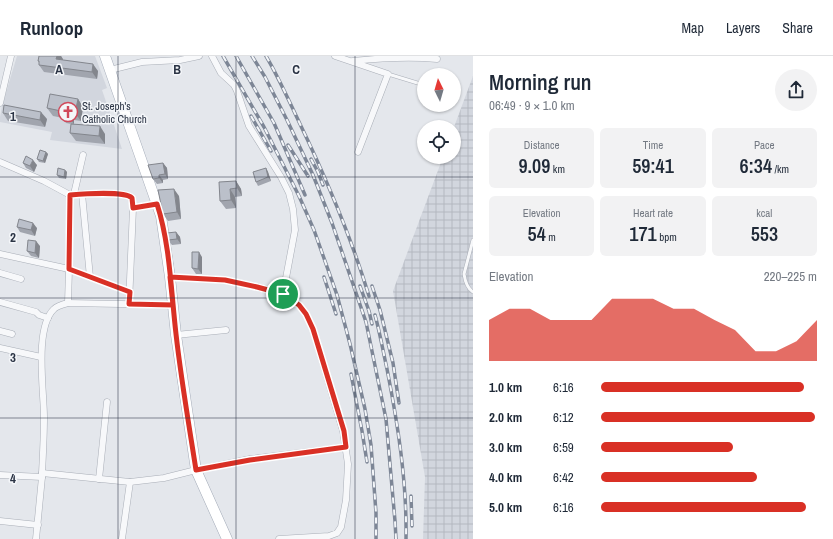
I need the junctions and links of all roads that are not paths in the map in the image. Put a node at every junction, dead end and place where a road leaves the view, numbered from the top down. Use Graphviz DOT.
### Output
graph roads {
  1 [pos="11,56"];
  2 [pos="105,56"];
  3 [pos="199,56"];
  4 [pos="212,56"];
  5 [pos="335,56"];
  6 [pos="436,59"];
  7 [pos="349,61"];
  8 [pos="110,70"];
  9 [pos="388,74"];
  10 [pos="417,83"];
  11 [pos="0,103"];
  12 [pos="358,152"];
  13 [pos="83,155"];
  14 [pos="0,162"];
  15 [pos="82,194"];
  16 [pos="72,195"];
  17 [pos="157,204"];
  18 [pos="133,208"];
  19 [pos="473,240"];
  20 [pos="0,254"];
  21 [pos="69,269"];
  22 [pos="0,273"];
  23 [pos="90,277"];
  24 [pos="170,277"];
  25 [pos="21,280"];
  26 [pos="130,292"];
  27 [pos="473,292"];
  28 [pos="283,294"];
  29 [pos="0,302"];
  30 [pos="68,303"];
  31 [pos="129,304"];
  32 [pos="173,305"];
  33 [pos="48,318"];
  34 [pos="226,330"];
  35 [pos="0,331"];
  36 [pos="12,334"];
  37 [pos="176,336"];
  38 [pos="0,348"];
  39 [pos="41,357"];
  40 [pos="108,402"];
  41 [pos="346,447"];
  42 [pos="196,470"];
  43 [pos="0,475"];
  44 [pos="42,475"];
  45 [pos="99,479"];
  46 [pos="130,482"];
  47 [pos="0,521"];
  48 [pos="38,525"];
  49 [pos="36,539"];
  50 [pos="122,539"];
  51 [pos="227,539"];
  52 [pos="279,539"];
  1 -- 11 [label="street"];
  2 -- 8 [label="main road"];
  3 -- 8 [label="street"];
  4 -- 28 [label="street"];
  5 -- 7 [label="street"];
  6 -- 7 [label="street"];
  7 -- 9 [label="street"];
  8 -- 17 [label="main road"];
  9 -- 10 [label="lane"];
  9 -- 12 [label="street"];
  13 -- 16 [label="street"];
  14 -- 16 [label="street"];
  15 -- 16 [label="street"];
  15 -- 18 [label="street"];
  15 -- 23 [label="street"];
  16 -- 21 [label="street"];
  17 -- 18 [label="street"];
  17 -- 24 [label="main road"];
  18 -- 26 [label="street"];
  19 -- 27 [label="lane"];
  20 -- 21 [label="street"];
  21 -- 23 [label="street"];
  21 -- 30 [label="street"];
  22 -- 25 [label="street"];
  23 -- 26 [label="street"];
  24 -- 28 [label="street"];
  24 -- 32 [label="main road"];
  26 -- 31 [label="street"];
  28 -- 41 [label="street"];
  29 -- 33 [label="street"];
  30 -- 31 [label="street"];
  30 -- 33 [label="street"];
  31 -- 32 [label="street"];
  32 -- 37 [label="main road"];
  33 -- 39 [label="street"];
  34 -- 37 [label="street"];
  35 -- 36 [label="street"];
  37 -- 42 [label="main road"];
  38 -- 39 [label="street"];
  39 -- 44 [label="street"];
  40 -- 45 [label="street"];
  41 -- 42 [label="street"];
  41 -- 52 [label="street"];
  42 -- 46 [label="street"];
  42 -- 51 [label="main road"];
  43 -- 44 [label="street"];
  44 -- 45 [label="street"];
  44 -- 48 [label="street"];
  45 -- 46 [label="street"];
  46 -- 50 [label="street"];
  47 -- 48 [label="street"];
  48 -- 49 [label="street"];
}
